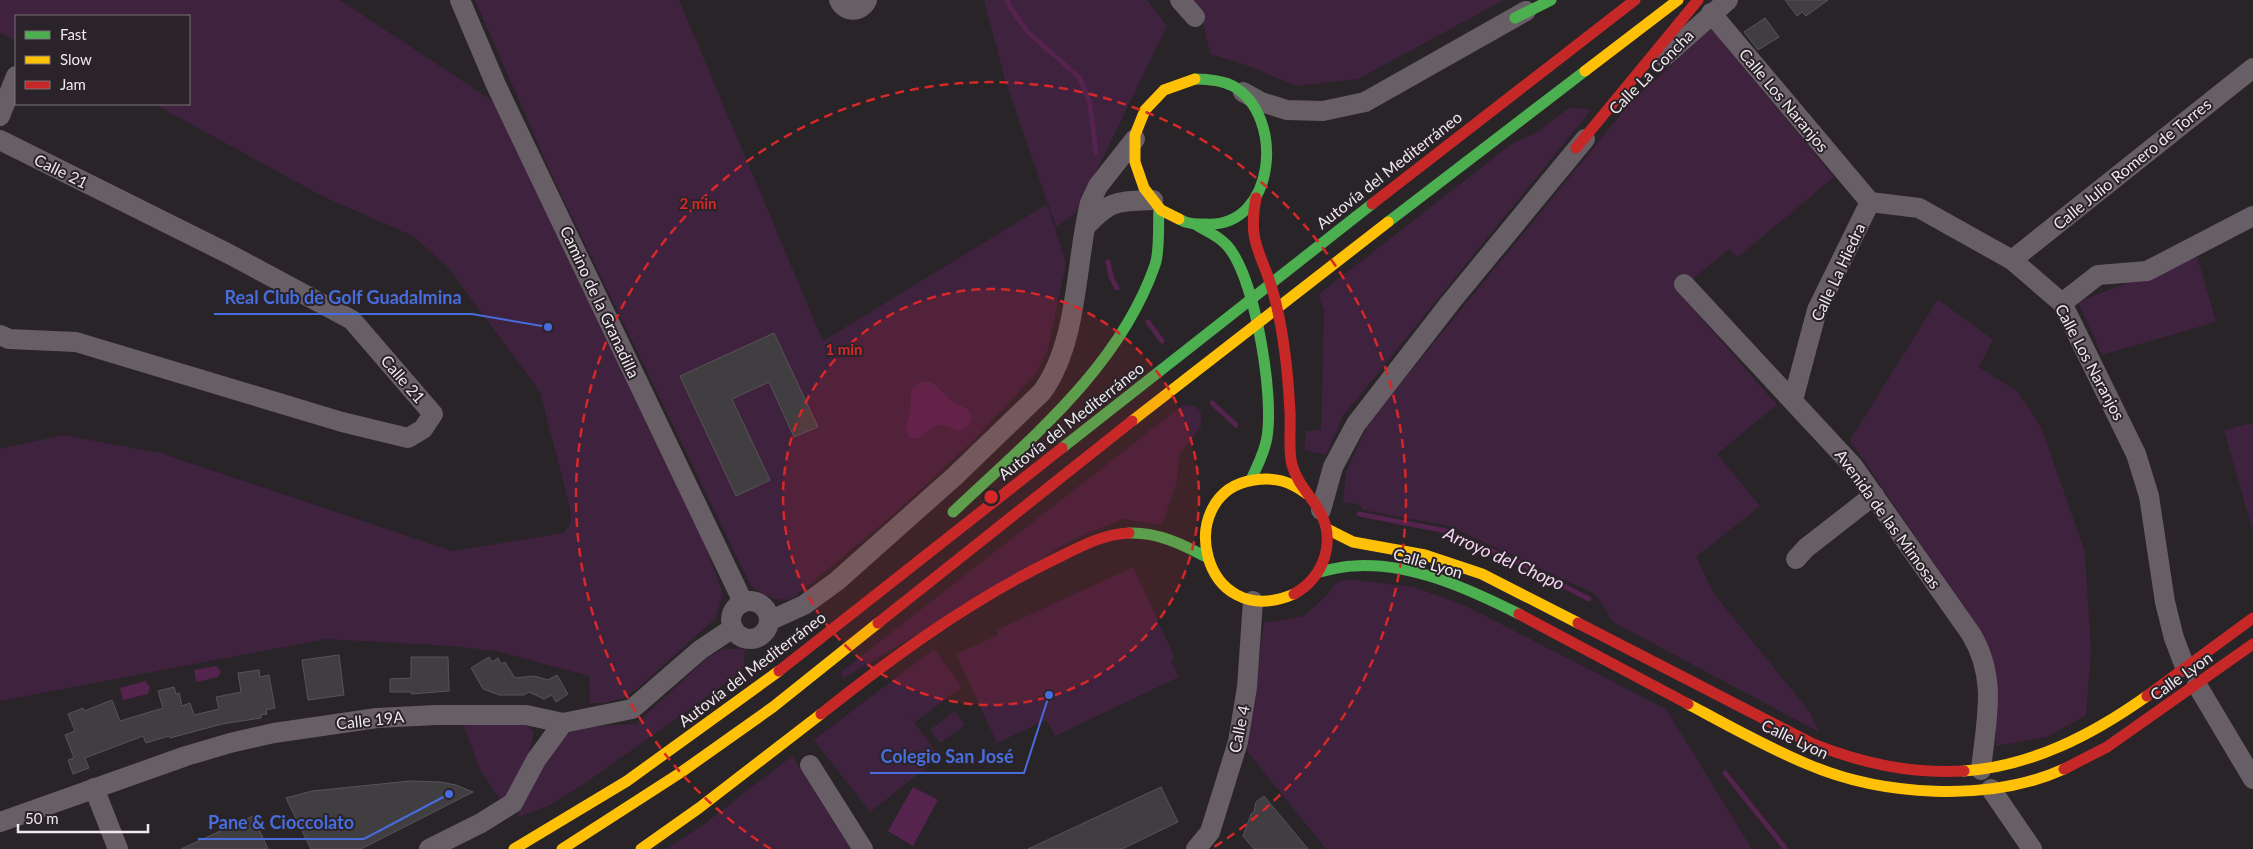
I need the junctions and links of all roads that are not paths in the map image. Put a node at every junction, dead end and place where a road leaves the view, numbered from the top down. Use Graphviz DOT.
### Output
graph roads {
  1 [pos="460,0"];
  2 [pos="839,0"];
  3 [pos="867,0"];
  4 [pos="1180,0"];
  5 [pos="1543,0"];
  6 [pos="1552,0"];
  7 [pos="1635,0"];
  8 [pos="1678,0"];
  9 [pos="1728,0"];
  10 [pos="1705,6"];
  11 [pos="1195,17"];
  12 [pos="1515,18"];
  13 [pos="2253,68"];
  14 [pos="15,78"];
  15 [pos="1239,90"];
  16 [pos="0,116"];
  17 [pos="1135,139"];
  18 [pos="0,140"];
  19 [pos="1256,198"];
  20 [pos="1870,202"];
  21 [pos="1156,204"];
  22 [pos="2253,216"];
  23 [pos="1196,225"];
  24 [pos="1086,226"];
  25 [pos="2012,260"];
  26 [pos="1684,284"];
  27 [pos="2062,303"];
  28 [pos="0,335"];
  29 [pos="1793,400"];
  30 [pos="1251,480"];
  31 [pos="1307,494"];
  32 [pos="1874,495"];
  33 [pos="944,520"];
  34 [pos="1324,520"];
  35 [pos="1206,557"];
  36 [pos="1796,559"];
  37 [pos="1320,572"];
  38 [pos="1253,601"];
  39 [pos="743,602"];
  40 [pos="2253,618"];
  41 [pos="769,621"];
  42 [pos="733,628"];
  43 [pos="2253,644"];
  44 [pos="2185,667"];
  45 [pos="751,676"];
  46 [pos="2197,685"];
  47 [pos="563,723"];
  48 [pos="674,748"];
  49 [pos="810,765"];
  50 [pos="1981,770"];
  51 [pos="2252,776"];
  52 [pos="94,788"];
  53 [pos="1991,788"];
  54 [pos="0,822"];
  55 [pos="118,849"];
  56 [pos="429,849"];
  57 [pos="514,849"];
  58 [pos="562,849"];
  59 [pos="642,849"];
  60 [pos="863,849"];
  61 [pos="1196,849"];
  62 [pos="2032,849"];
  1 -- 39 [label="street, Camino de la Granadilla"];
  2 -- 3 [label="street"];
  4 -- 11 [label="street"];
  5 -- 12 [label="street"];
  6 -- 12 [label="main road"];
  7 -- 48 [label="main road, Autovía del Mediterráneo"];
  8 -- 58 [label="main road"];
  9 -- 10 [label="street, Calle La Concha"];
  10 -- 20 [label="street, Calle Los Naranjos"];
  10 -- 34 [label="street, Calle La Concha"];
  12 -- 15 [label="street"];
  13 -- 25 [label="street, Calle Julio Romero de Torres"];
  14 -- 16 [label="street"];
  15 -- 17 [label="main road"];
  15 -- 19 [label="main road"];
  17 -- 21 [label="main road"];
  17 -- 24 [label="street"];
  18 -- 28 [label="street, Calle 21"];
  19 -- 23 [label="main road"];
  19 -- 31 [label="main road"];
  20 -- 25 [label="street, Calle Los Naranjos"];
  20 -- 29 [label="street, Calle La Hiedra"];
  21 -- 23 [label="main road"];
  21 -- 24 [label="street"];
  21 -- 33 [label="main road"];
  22 -- 27 [label="street"];
  23 -- 30 [label="main road"];
  24 -- 41 [label="street"];
  25 -- 27 [label="street, Calle Los Naranjos"];
  26 -- 29 [label="street, Avenida de las Mimosas"];
  27 -- 44 [label="street, Calle Los Naranjos"];
  29 -- 32 [label="street, Avenida de las Mimosas"];
  30 -- 31 [label="main road"];
  30 -- 35 [label="main road"];
  31 -- 34 [label="main road"];
  32 -- 36 [label="street"];
  32 -- 50 [label="street, Avenida de las Mimosas"];
  34 -- 37 [label="main road"];
  34 -- 50 [label="main road, Calle Lyon"];
  35 -- 38 [label="main road"];
  35 -- 59 [label="main road"];
  37 -- 38 [label="main road"];
  37 -- 53 [label="main road, Calle Lyon"];
  38 -- 61 [label="street, Calle 4"];
  39 -- 41 [label="street"];
  39 -- 42 [label="street"];
  40 -- 44 [label="main road, Calle Lyon"];
  41 -- 42 [label="street"];
  42 -- 47 [label="street"];
  43 -- 46 [label="main road, Calle Lyon"];
  44 -- 50 [label="main road, Calle Lyon"];
  45 -- 48 [label="main road"];
  46 -- 51 [label="street"];
  46 -- 53 [label="main road, Calle Lyon"];
  47 -- 52 [label="street, Calle 19A"];
  47 -- 56 [label="street"];
  48 -- 57 [label="main road, Autovía del Mediterráneo"];
  49 -- 60 [label="street"];
  52 -- 54 [label="street, Calle 19A"];
  52 -- 55 [label="street"];
  53 -- 62 [label="street"];
}
